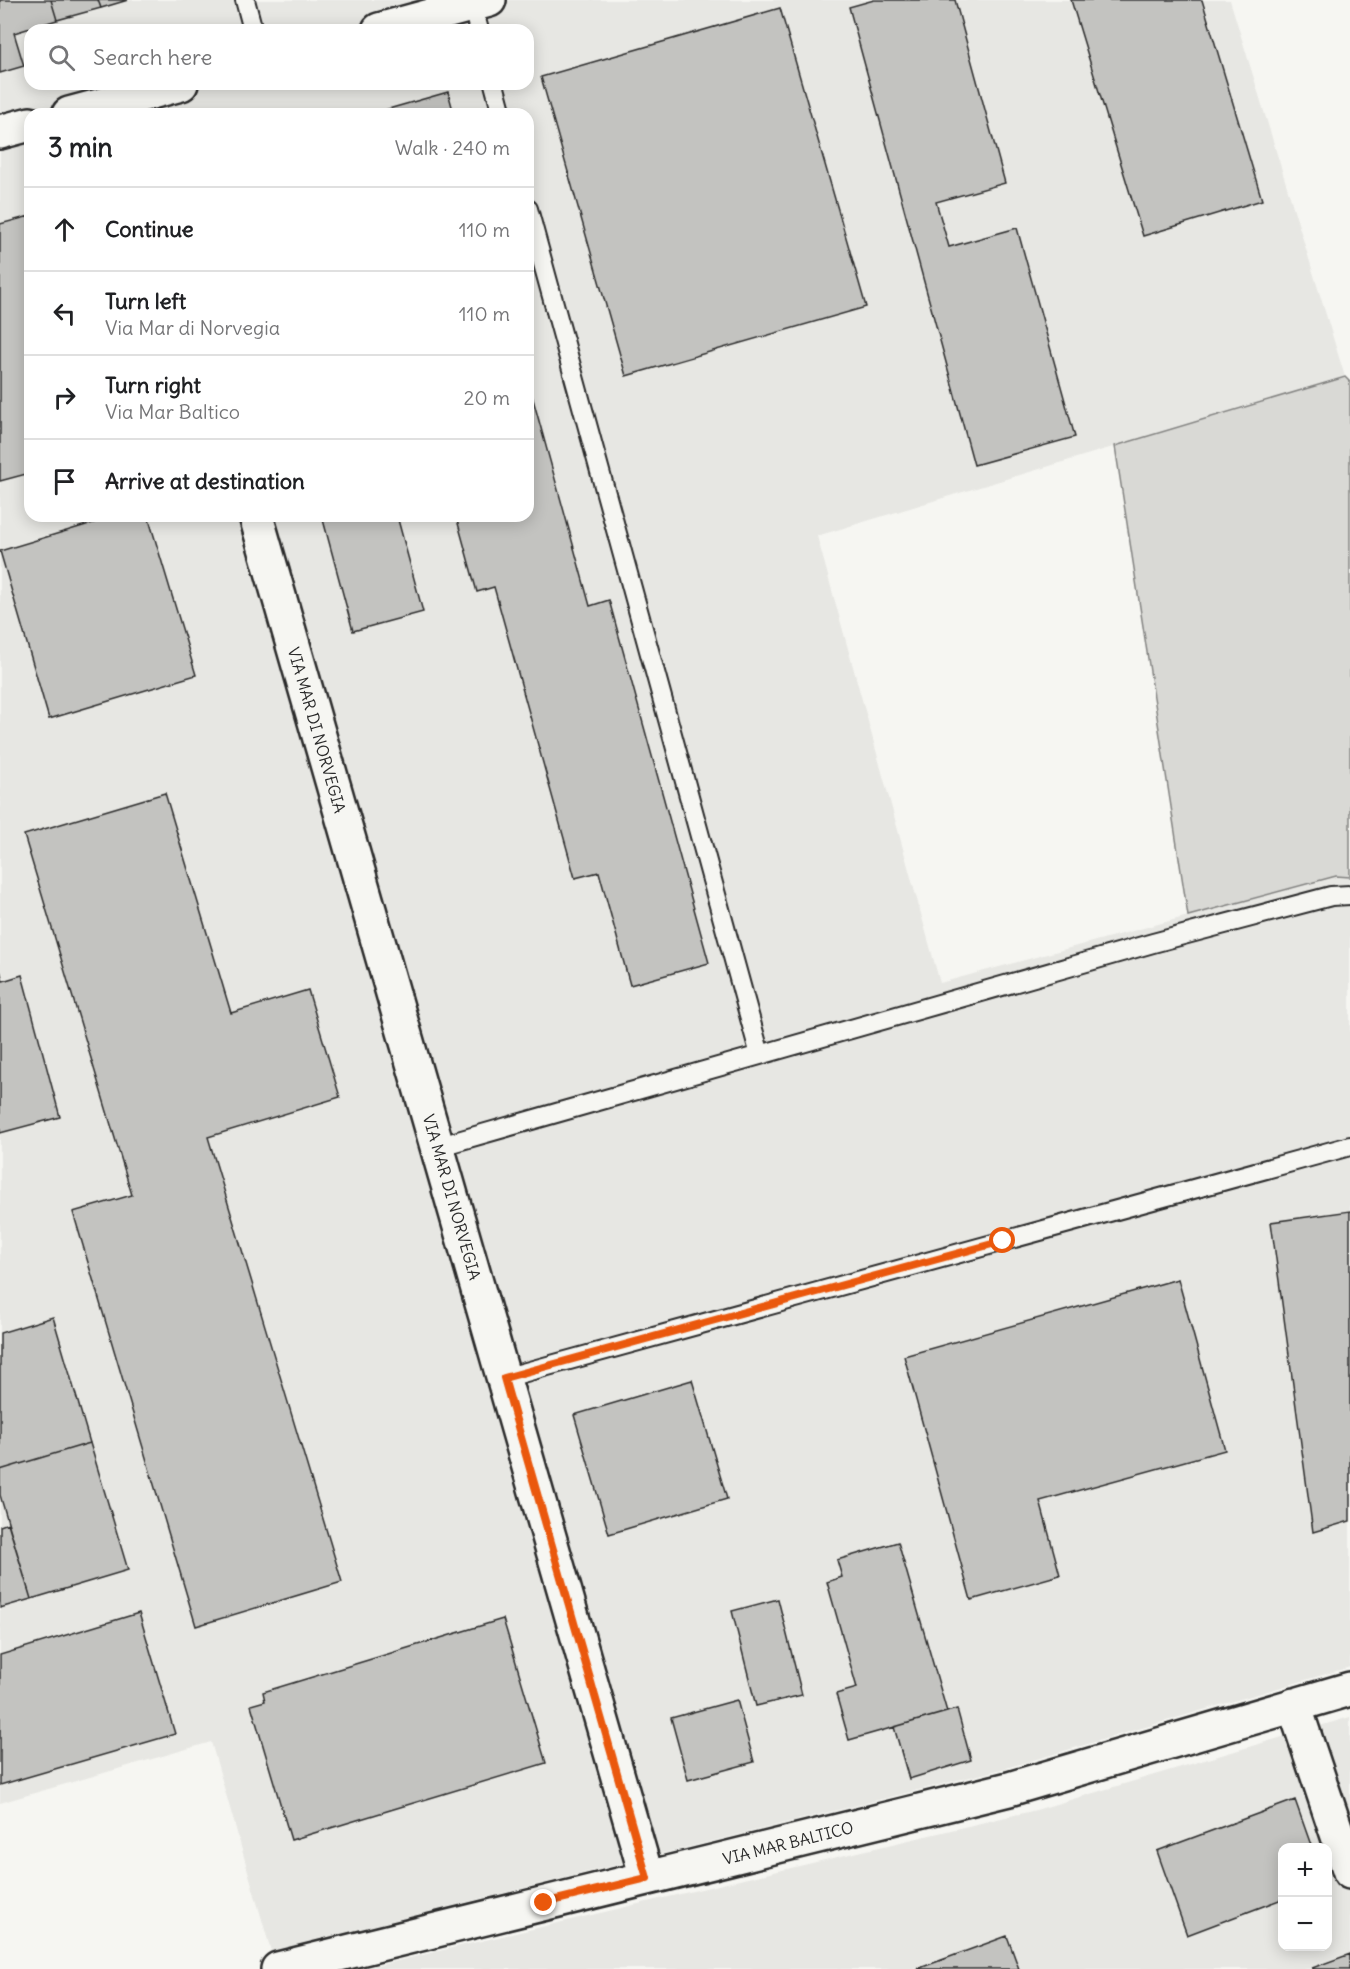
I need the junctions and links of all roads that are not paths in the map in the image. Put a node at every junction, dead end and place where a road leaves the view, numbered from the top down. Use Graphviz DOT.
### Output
graph roads {
  1 [pos="244,0"];
  2 [pos="480,12"];
  3 [pos="251,24"];
  4 [pos="413,24"];
  5 [pos="169,90"];
  6 [pos="496,90"];
  7 [pos="138,105"];
  8 [pos="115,108"];
  9 [pos="500,108"];
  10 [pos="24,126"];
  11 [pos="0,132"];
  12 [pos="534,231"];
  13 [pos="258,522"];
  14 [pos="1350,895"];
  15 [pos="760,1055"];
  16 [pos="1350,1146"];
  17 [pos="437,1147"];
  18 [pos="504,1378"];
  19 [pos="1350,1689"];
  20 [pos="1294,1705"];
  21 [pos="1350,1872"];
  22 [pos="647,1878"];
  23 [pos="278,1969"];
  1 -- 3 [label="lane"];
  2 -- 4 [label="street"];
  5 -- 7 [label="street"];
  6 -- 9 [label="lane"];
  7 -- 8 [label="street"];
  10 -- 11 [label="street"];
  12 -- 15 [label="lane"];
  13 -- 17 [label="street, VIA MAR DI NORVEGIA"];
  14 -- 15 [label="lane"];
  15 -- 17 [label="lane"];
  16 -- 18 [label="lane"];
  17 -- 18 [label="street, VIA MAR DI NORVEGIA"];
  18 -- 22 [label="street, VIA MAR DI NORVEGIA"];
  19 -- 20 [label="street, VIA MAR BALTICO"];
  20 -- 21 [label="street"];
  20 -- 22 [label="street, VIA MAR BALTICO"];
  22 -- 23 [label="street, VIA MAR BALTICO"];
}
